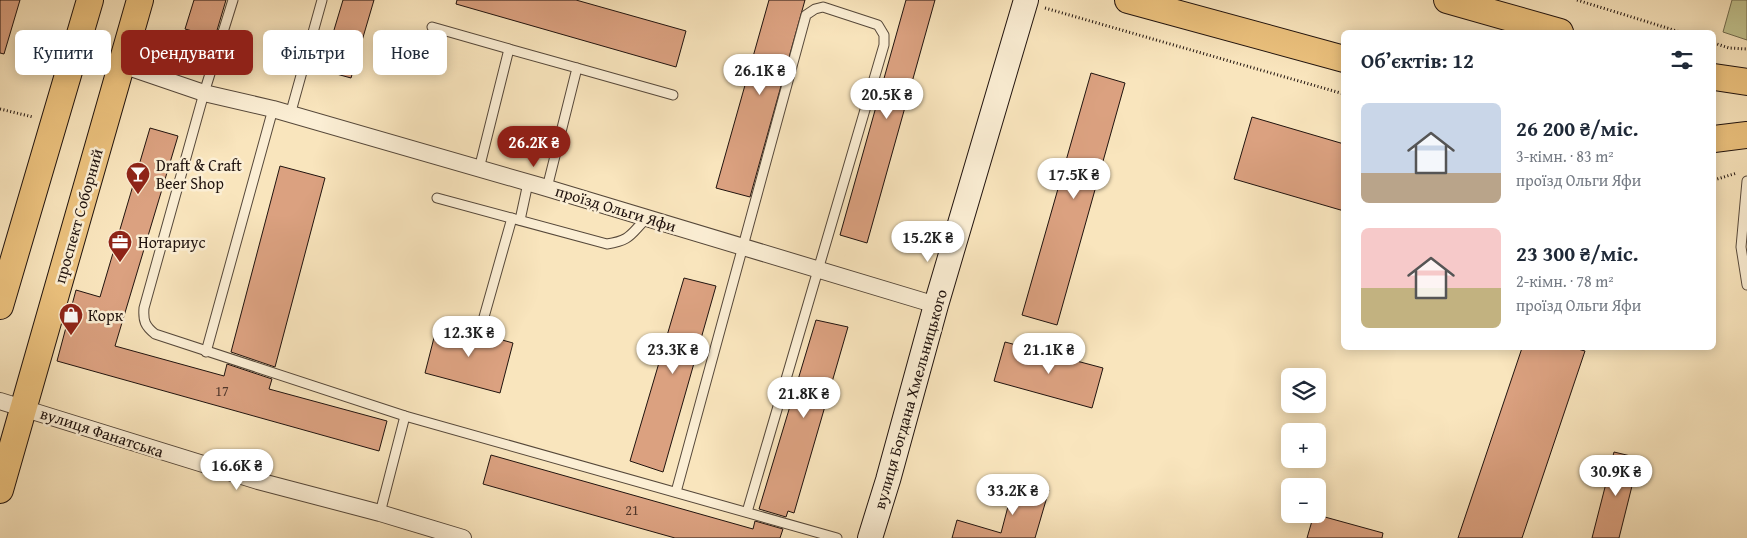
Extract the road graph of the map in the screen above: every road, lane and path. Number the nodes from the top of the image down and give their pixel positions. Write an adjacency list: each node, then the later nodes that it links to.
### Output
1 (90, 0): 28 (main road)
2 (140, 0): 10 (main road, проспект Соборний)
3 (233, 0): 22 (lane)
4 (322, 0): 27 (lane)
5 (1128, 0): 16 (main road)
6 (1447, 0): 11 (main road)
7 (1577, 0): 12 (path)
8 (1025, 1): 23 (path); 43 (main road, вулиця Богдана Хмельницького)
9 (432, 27): 14 (lane)
10 (132, 30)
11 (1553, 30)
12 (1674, 30)
13 (1716, 44): 15 (path)
14 (509, 49): 18 (lane); 31 (lane)
15 (1747, 50)
16 (1341, 58)
17 (121, 67): 47 (main road, проспект Соборний)
18 (577, 68): 24 (lane); 36 (lane)
19 (153, 75): 22 (street, проїзд Ольги Яфи)
20 (1716, 77): 21 (main road)
21 (1747, 82)
22 (204, 93): 26 (street, проїзд Ольги Яфи); 46 (lane)
23 (1341, 93)
24 (673, 95)
25 (0, 109): 28 (path)
26 (273, 109): 27 (street, проїзд Ольги Яфи); 46 (lane)
27 (290, 115): 31 (street, проїзд Ольги Яфи)
28 (54, 122): 44 (main road)
29 (1747, 135): 30 (main road)
30 (1716, 139)
31 (480, 169): 35 (street, проїзд Ольги Яфи)
32 (1739, 172): 33 (path)
33 (1716, 179)
34 (1747, 181): 42 (lane)
35 (528, 183): 36 (street, проїзд Ольги Яфи); 39 (lane)
36 (547, 188): 38 (street, проїзд Ольги Яфи)
37 (437, 198): 39 (lane)
38 (648, 218): 39 (lane); 40 (street, проїзд Ольги Яфи)
39 (516, 219): 45 (lane)
40 (743, 246): 41 (street, проїзд Ольги Яфи); 41 (lane); 50 (lane)
41 (818, 268): 43 (street, проїзд Ольги Яфи); 51 (lane)
42 (1747, 284)
43 (936, 305): 55 (main road, вулиця Богдана Хмельницького)
44 (0, 306)
45 (482, 324)
46 (206, 352): 48 (lane)
47 (11, 404): 49 (main road, проспект Соборний); 52 (street, вулиця Фанатська)
48 (405, 416): 50 (lane); 52 (lane)
49 (0, 490)
50 (676, 492): 51 (lane)
51 (747, 512): 54 (lane)
52 (380, 513): 53 (street, вулиця Фанатська)
53 (463, 538)
54 (837, 538)
55 (870, 538)

